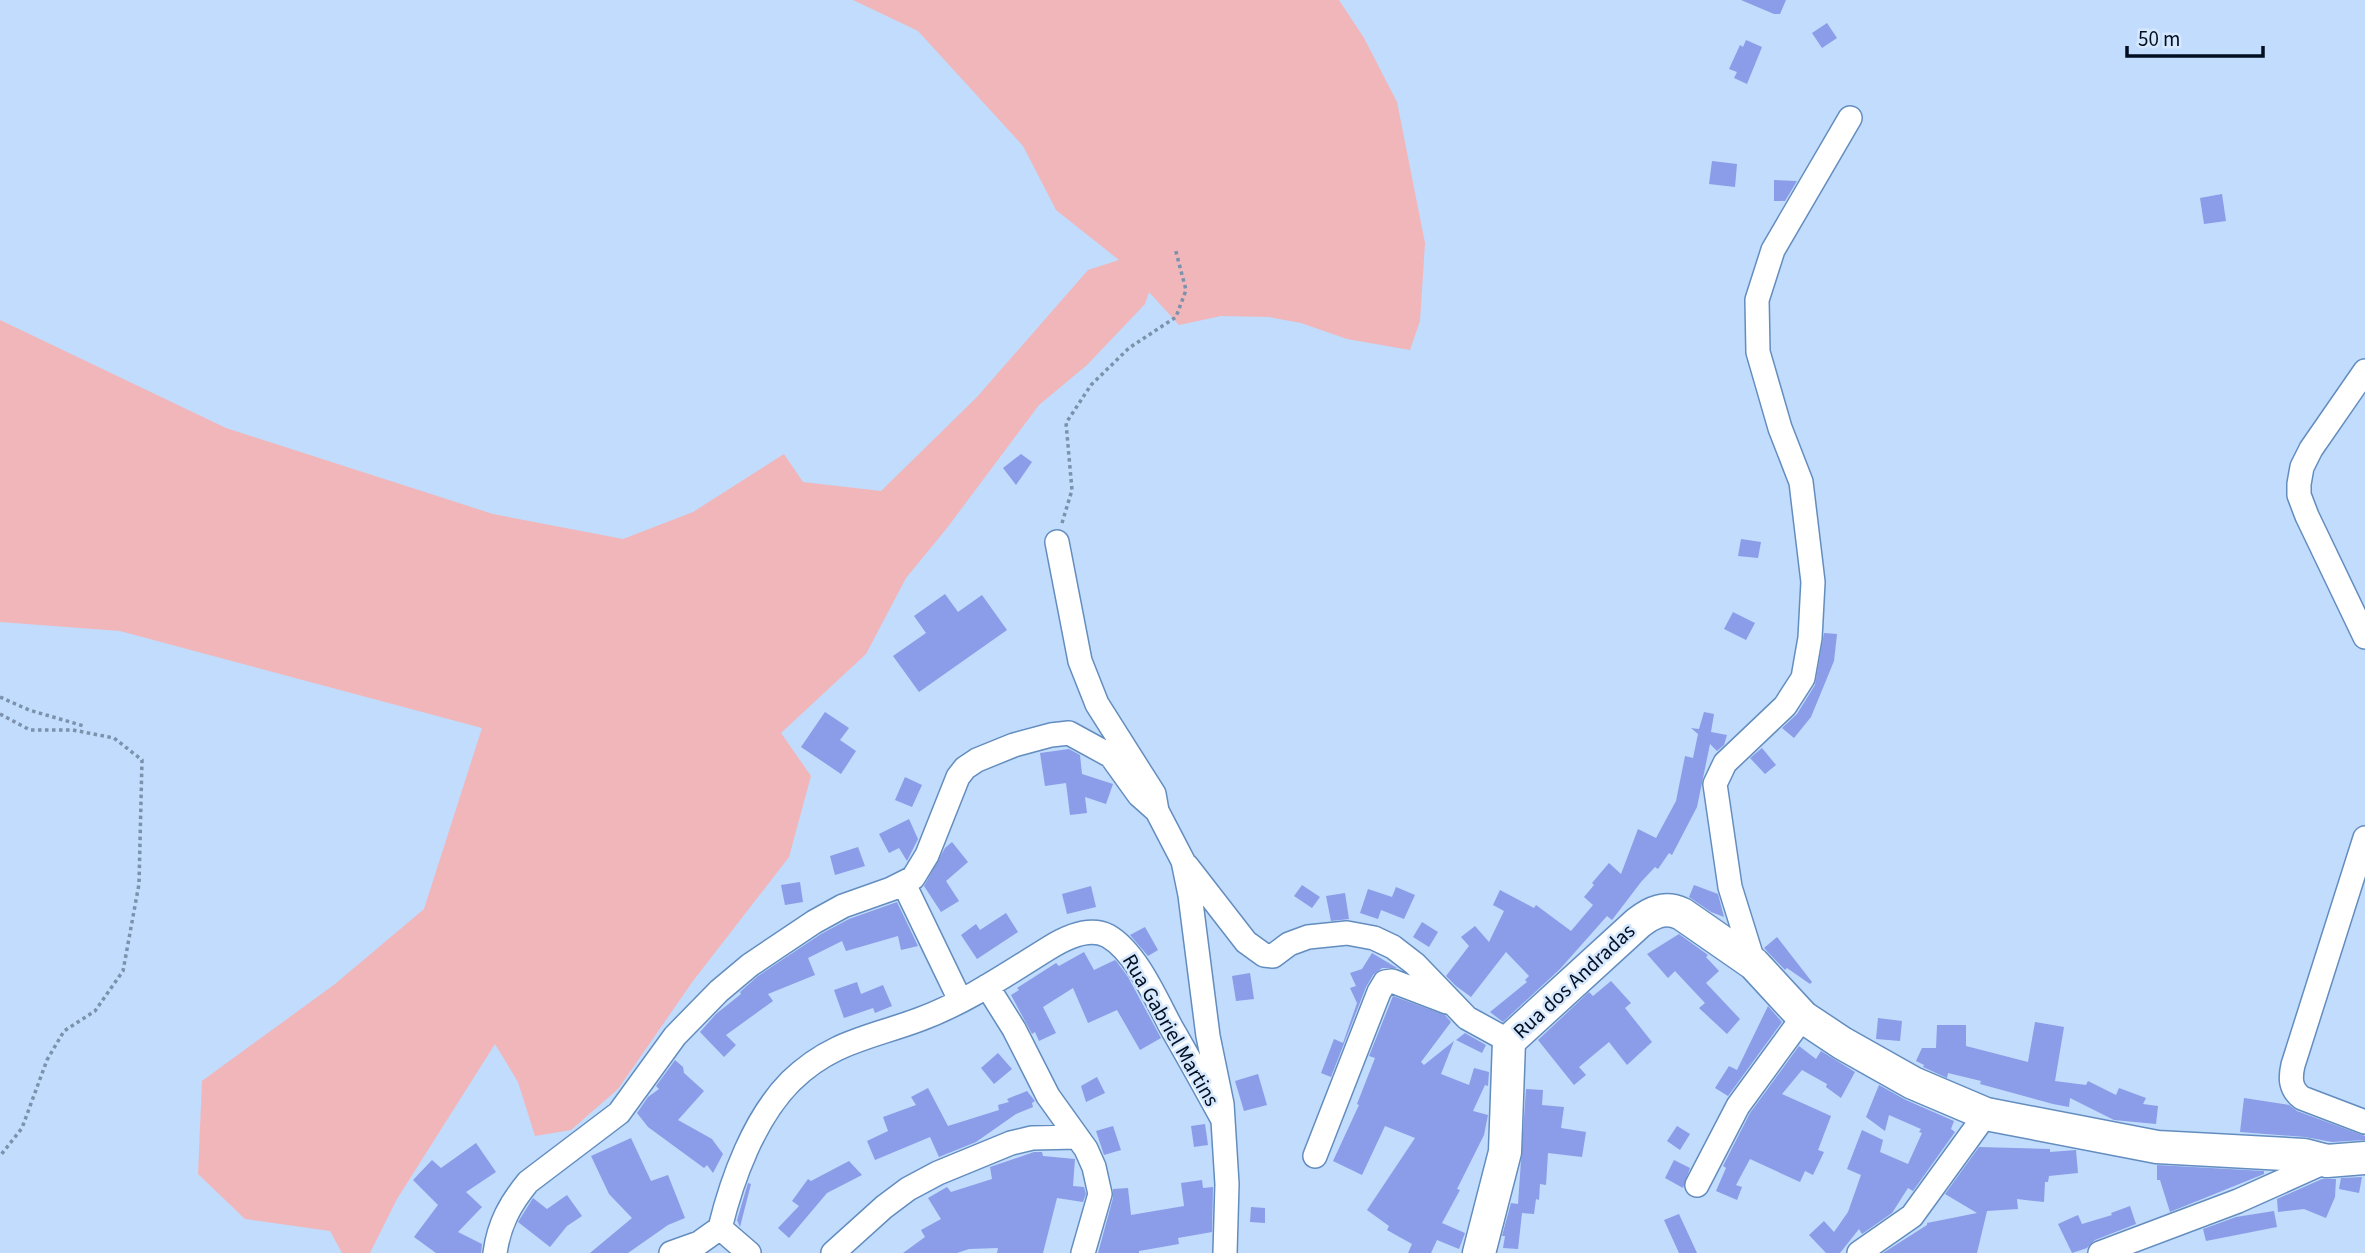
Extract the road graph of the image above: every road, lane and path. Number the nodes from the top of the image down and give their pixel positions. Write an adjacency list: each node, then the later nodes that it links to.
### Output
1 (1850, 118): 13 (street)
2 (1175, 248): 4 (path)
3 (2365, 371): 5 (street)
4 (1057, 542): 9 (street)
5 (2365, 637)
6 (0, 697): 8 (path)
7 (0, 714): 23 (path)
8 (84, 726)
9 (1157, 811): 11 (street); 12 (street)
10 (2365, 838): 21 (street)
11 (1183, 861): 16 (street); 20 (street)
12 (904, 884): 15 (street); 29 (street)
13 (1754, 964): 17 (street); 18 (street, Rua dos Andradas)
14 (987, 986): 15 (street, Rua Gabriel Martins); 20 (street, Rua Gabriel Martins); 22 (street)
15 (960, 1000): 28 (street, Rua Gabriel Martins)
16 (1450, 1003): 18 (street); 24 (street)
17 (1803, 1017): 19 (street); 27 (street)
18 (1509, 1041): 35 (street, Rua dos Andradas)
19 (1986, 1114): 26 (street); 36 (street)
20 (1223, 1120): 34 (street)
21 (2365, 1122)
22 (1077, 1137): 32 (street); 33 (street)
23 (0, 1156)
24 (1315, 1156)
25 (2365, 1158): 26 (street)
26 (2328, 1161): 37 (street)
27 (1697, 1185)
28 (720, 1228): 30 (street); 31 (street)
29 (495, 1253)
30 (671, 1253)
31 (749, 1253)
32 (833, 1253)
33 (1083, 1253)
34 (1225, 1253)
35 (1479, 1253)
36 (1859, 1253)
37 (2100, 1253)

